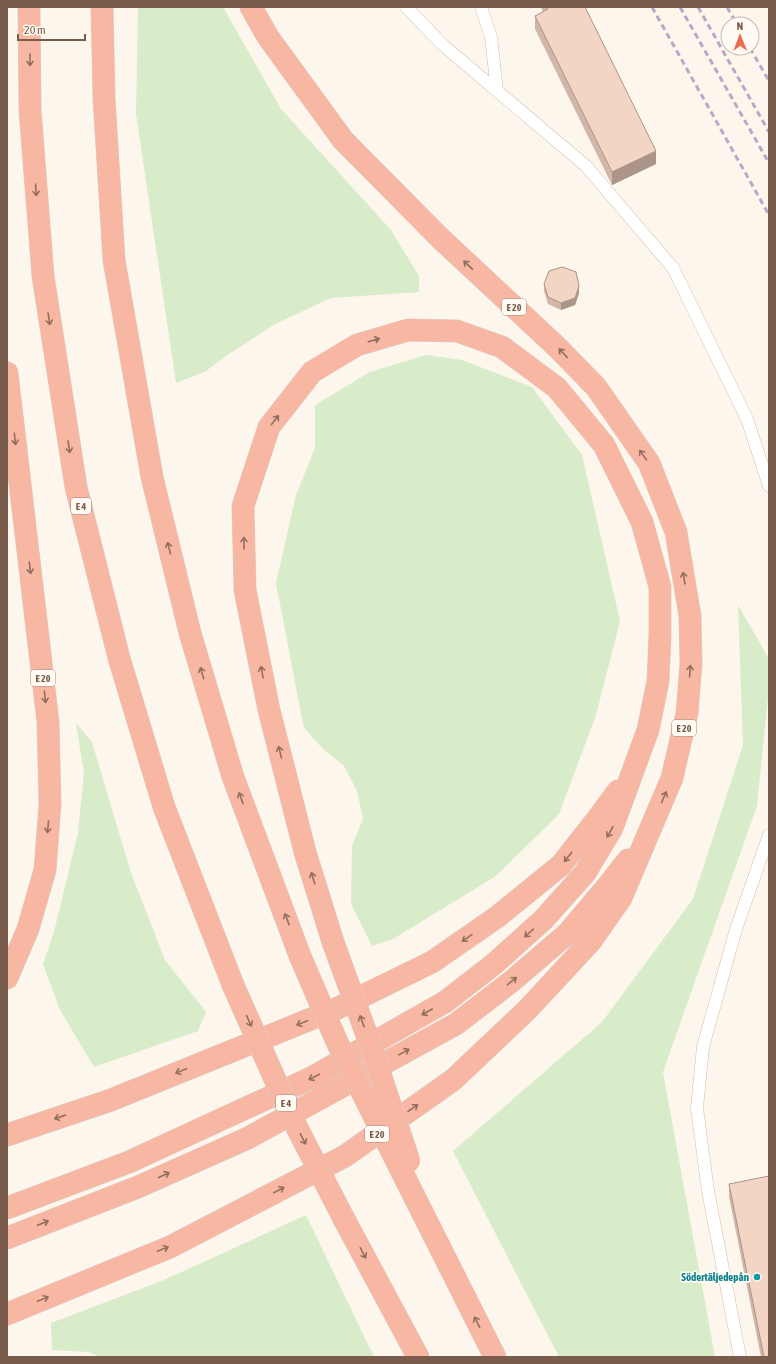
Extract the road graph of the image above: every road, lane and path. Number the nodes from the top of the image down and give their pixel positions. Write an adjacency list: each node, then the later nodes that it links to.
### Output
1 (29, 7): 18 (highway, E 4, one-way to 18, bridge)
2 (102, 7): 14 (highway, one-way to 2, bridge)
3 (251, 7): 10 (highway, E 20, one-way to 3)
4 (406, 7): 6 (lane)
5 (481, 7): 6 (lane)
6 (497, 91): 8 (lane)
7 (7, 373): 12 (highway, E 20, one-way to 12)
8 (769, 486)
9 (633, 769): 13 (highway, one-way to 13); 14 (highway, one-way to 9, bridge); 15 (highway, one-way to 15)
10 (648, 833): 16 (highway, one-way to 10); 17 (highway, E 20, one-way to 10)
11 (769, 835): 20 (lane)
12 (7, 978)
13 (7, 1135)
14 (410, 1180): 19 (highway, one-way to 14)
15 (7, 1208)
16 (7, 1238)
17 (7, 1314)
18 (418, 1357)
19 (495, 1357)
20 (740, 1357)

